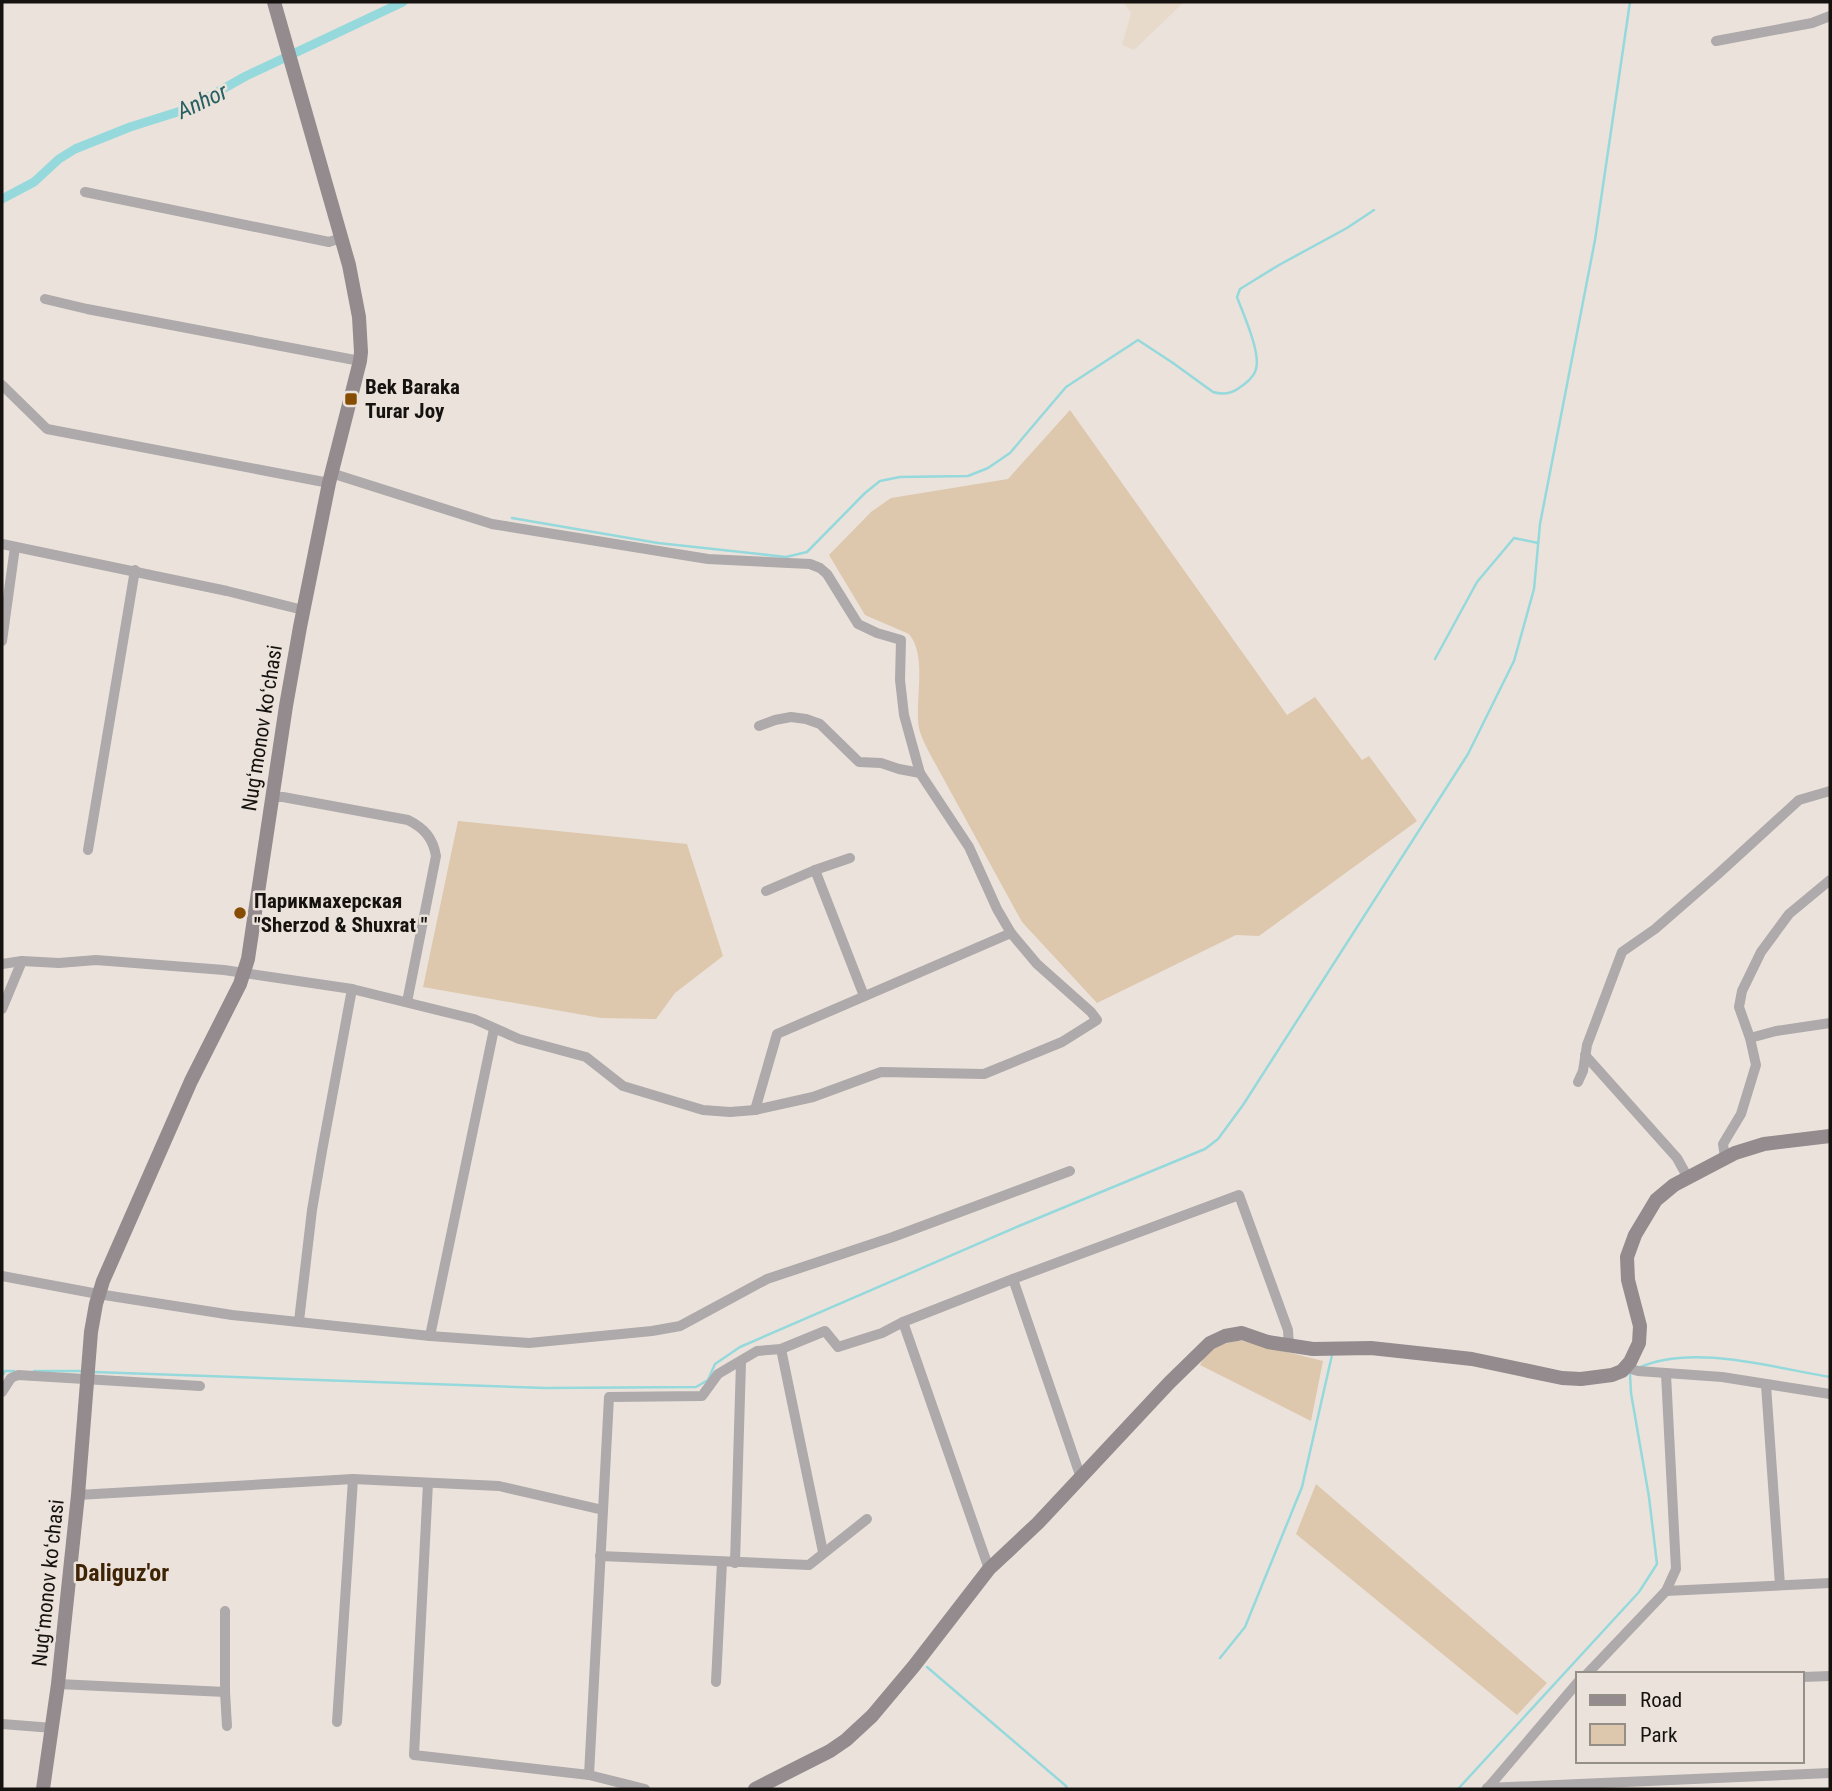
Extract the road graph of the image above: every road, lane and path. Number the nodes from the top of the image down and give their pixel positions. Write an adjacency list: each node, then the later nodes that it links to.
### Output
1 (274, 2): 5 (main road, Nugʻmonov koʻchasi)
2 (1830, 16): 3 (street)
3 (1716, 40)
4 (85, 192): 5 (street)
5 (341, 238): 7 (main road, Nugʻmonov koʻchasi)
6 (46, 299): 7 (street)
7 (360, 361): 9 (main road, Nugʻmonov koʻchasi)
8 (2, 384): 9 (street)
9 (330, 478): 13 (main road, Nugʻmonov koʻchasi); 16 (street)
10 (2, 544): 11 (street)
11 (15, 547): 12 (street); 14 (street)
12 (135, 570): 13 (street); 19 (street)
13 (303, 610): 18 (main road, Nugʻmonov koʻchasi)
14 (2, 641)
15 (759, 726): 16 (street)
16 (920, 773): 24 (street)
17 (1830, 791): 35 (street)
18 (272, 797): 27 (main road, Nugʻmonov koʻchasi); 30 (street)
19 (88, 850)
20 (850, 858): 21 (street)
21 (815, 870): 23 (street); 29 (street)
22 (1830, 880): 34 (street)
23 (766, 891)
24 (1011, 933): 29 (street); 37 (street)
25 (22, 961): 26 (street); 27 (street); 31 (street)
26 (2, 964)
27 (244, 972): 28 (street); 44 (main road, Nugʻmonov koʻchasi)
28 (352, 989): 30 (street); 45 (street)
29 (864, 996): 37 (street)
30 (407, 1002): 33 (street)
31 (2, 1009)
32 (1830, 1023): 34 (street)
33 (494, 1029): 37 (street); 47 (street)
34 (1750, 1038): 39 (street)
35 (1585, 1055): 36 (street); 41 (street)
36 (1578, 1082)
37 (755, 1110)
38 (1830, 1136): 39 (main road)
39 (1725, 1157): 41 (main road)
40 (1070, 1171): 47 (street)
41 (1688, 1178): 51 (main road)
42 (2, 1276): 44 (street)
43 (1013, 1279): 46 (street); 48 (street); 58 (street)
44 (98, 1294): 45 (street); 53 (main road, Nugʻmonov koʻchasi)
45 (299, 1321): 47 (street)
46 (903, 1322): 49 (street); 68 (street)
47 (430, 1335)
48 (1289, 1346): 51 (main road); 58 (main road)
49 (781, 1349): 50 (street); 64 (street)
50 (740, 1362): 62 (street); 67 (street)
51 (1632, 1369): 52 (street)
52 (1666, 1374): 54 (street); 71 (street)
53 (88, 1379): 55 (street); 56 (street); 61 (main road, Nugʻmonov koʻchasi)
54 (1766, 1385): 57 (street); 70 (street)
55 (200, 1386)
56 (2, 1392)
57 (1830, 1394)
58 (1081, 1478): 68 (main road)
59 (353, 1479): 60 (street); 61 (street); 80 (street)
60 (428, 1483): 62 (street); 85 (street)
61 (78, 1495): 77 (main road, Nugʻmonov koʻchasi)
62 (603, 1510): 65 (street)
63 (867, 1519): 64 (street)
64 (823, 1552): 67 (street)
65 (600, 1556): 66 (street); 85 (street)
66 (722, 1562): 67 (street); 76 (street)
67 (735, 1563)
68 (989, 1569): 89 (main road)
69 (1830, 1583): 70 (street)
70 (1780, 1585): 71 (street)
71 (1666, 1591): 73 (street)
72 (225, 1611): 79 (street)
73 (1589, 1672)
74 (1830, 1676): 75 (street)
75 (1804, 1677)
76 (716, 1682)
77 (58, 1684): 79 (street); 83 (main road, Nugʻmonov koʻchasi)
78 (1576, 1684): 90 (street)
79 (225, 1692): 82 (street)
80 (337, 1722)
81 (2, 1724): 83 (street)
82 (228, 1726)
83 (53, 1728): 86 (main road, Nugʻmonov koʻchasi)
84 (1830, 1773): 90 (street)
85 (589, 1775): 88 (street)
86 (43, 1789): 87 (street)
87 (50, 1789)
88 (645, 1789)
89 (755, 1789)
90 (1487, 1789)

